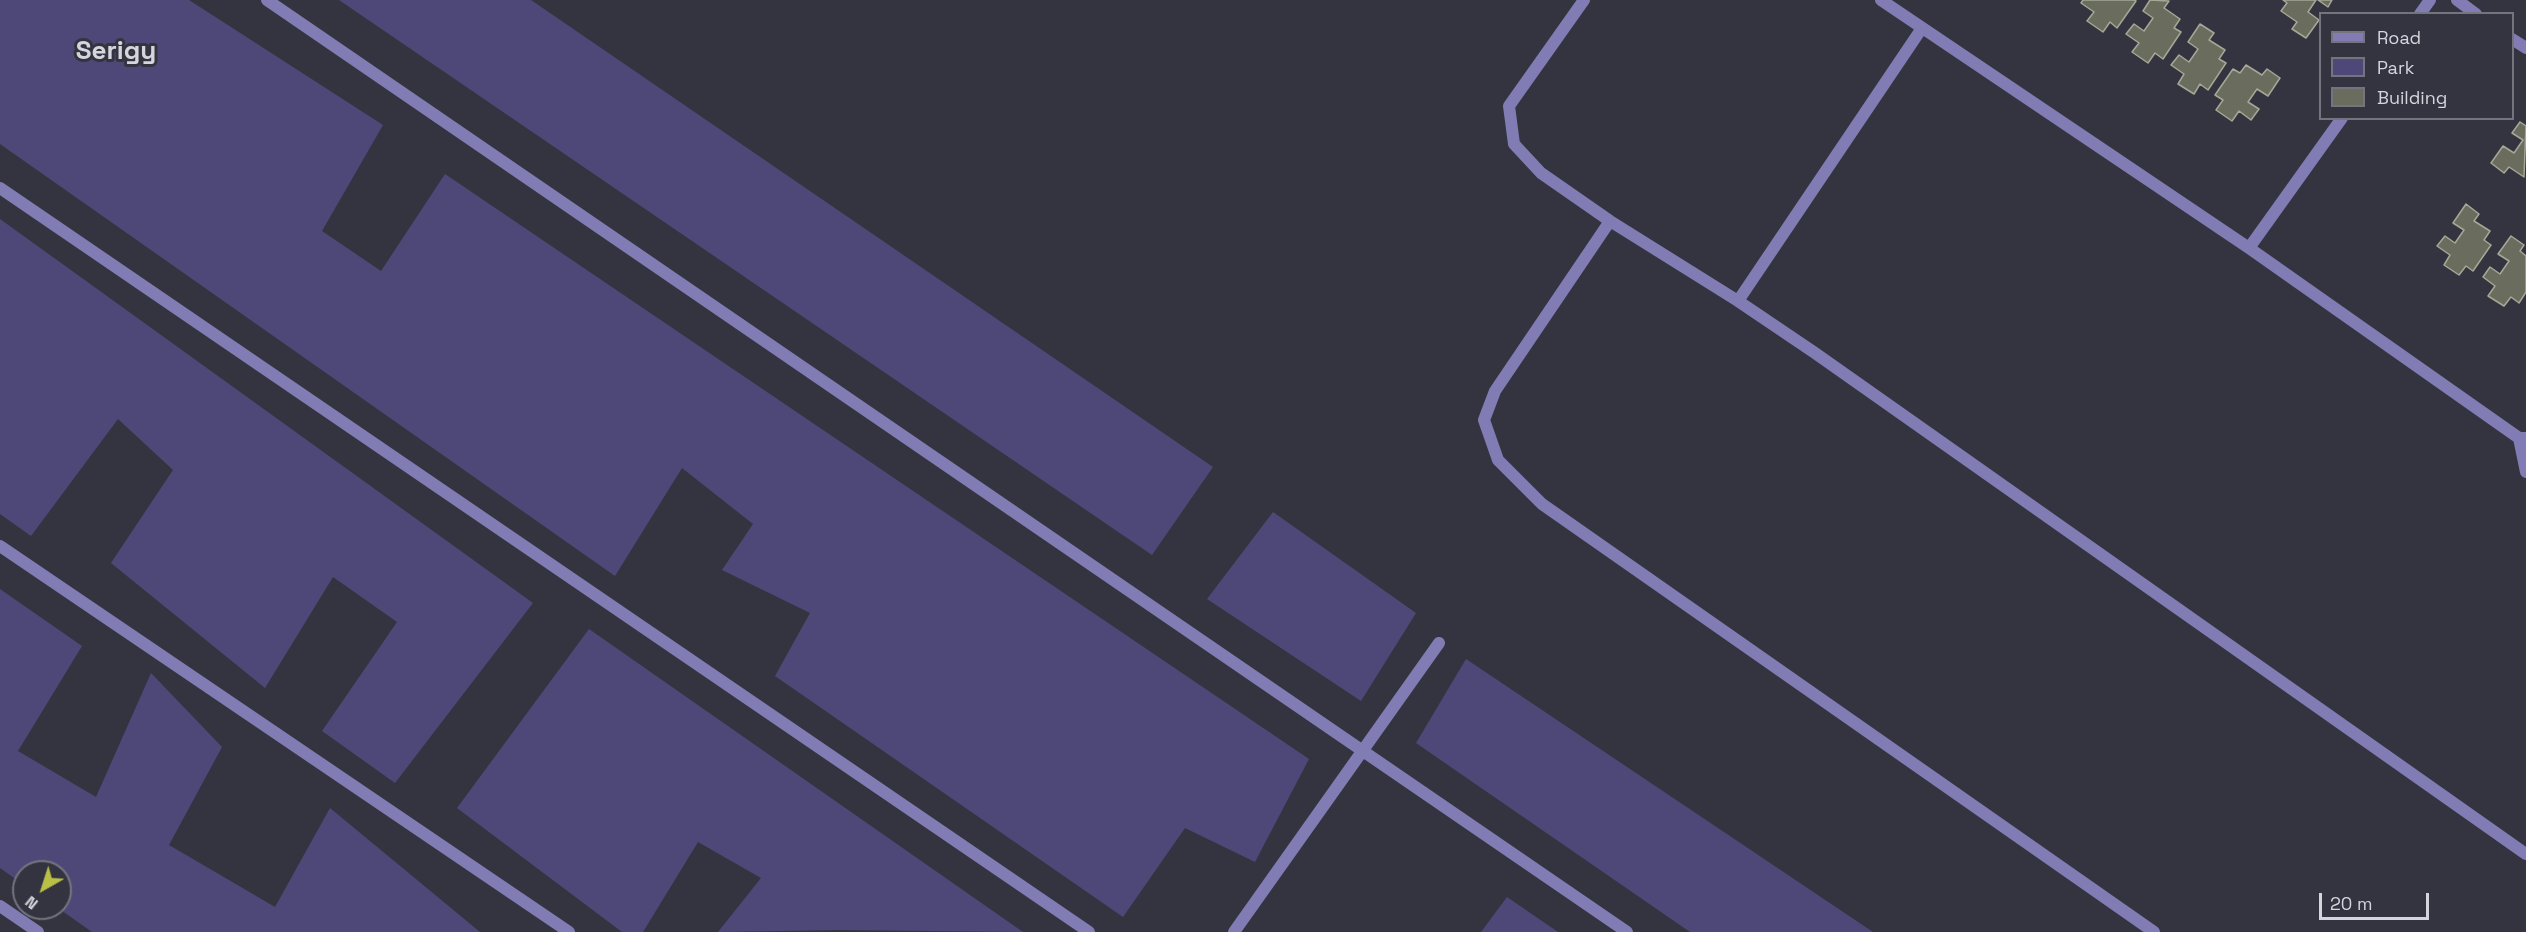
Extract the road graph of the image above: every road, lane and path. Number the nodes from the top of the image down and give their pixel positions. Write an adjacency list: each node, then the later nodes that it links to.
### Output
1 (267, 0): 16 (street)
2 (1584, 0): 9 (street)
3 (1881, 0): 6 (street)
4 (2457, 0): 5 (street)
5 (2473, 12)
6 (1922, 28): 10 (street); 11 (street)
7 (2341, 120): 10 (street)
8 (0, 188): 21 (street)
9 (1610, 221): 11 (street); 24 (street)
10 (2249, 248): 12 (street)
11 (1738, 301): 17 (street)
12 (2523, 438): 13 (street)
13 (2526, 472)
14 (0, 546): 20 (street)
15 (1439, 643): 16 (street)
16 (1362, 751): 22 (street); 23 (street)
17 (2526, 854)
18 (0, 906): 19 (street)
19 (38, 932)
20 (569, 932)
21 (1089, 932)
22 (1234, 932)
23 (1627, 932)
24 (2154, 932)

